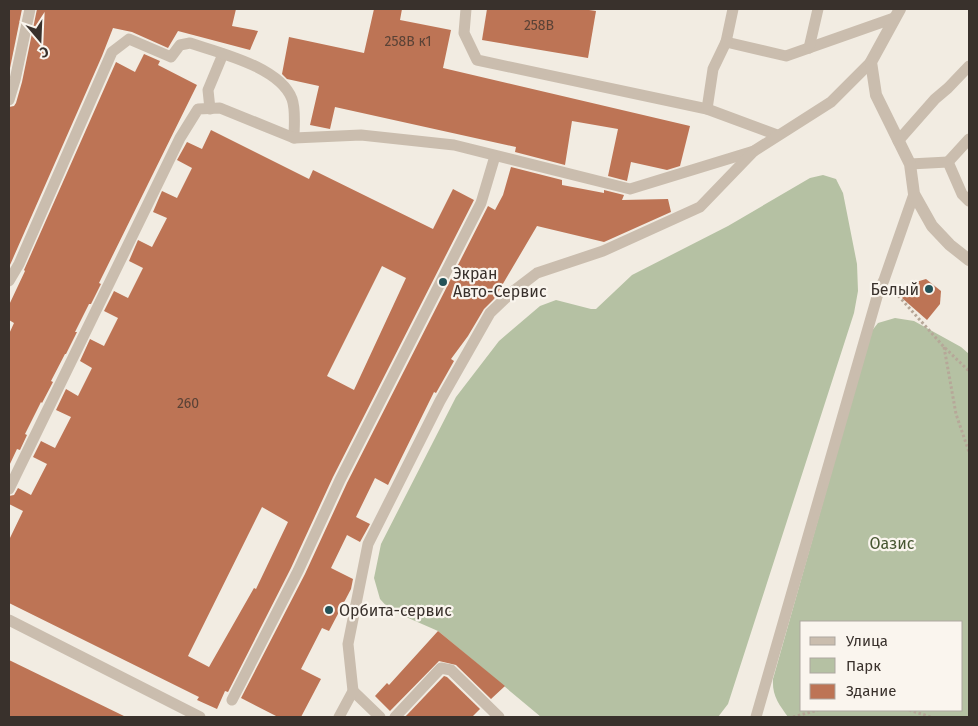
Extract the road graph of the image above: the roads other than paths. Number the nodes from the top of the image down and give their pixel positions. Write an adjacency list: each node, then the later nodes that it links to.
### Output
1 (30, 9): 11 (lane)
2 (466, 9): 13 (lane)
3 (733, 9): 6 (lane)
4 (818, 9): 7 (lane)
5 (897, 13): 7 (lane); 9 (street)
6 (726, 42): 7 (lane); 13 (lane)
7 (809, 48)
8 (223, 54): 12 (lane); 15 (lane); 25 (lane)
9 (871, 62): 14 (lane); 17 (street)
10 (969, 66): 17 (lane)
11 (9, 100)
12 (210, 109): 15 (lane); 26 (lane)
13 (707, 109): 14 (lane)
14 (777, 135): 18 (lane)
15 (294, 138): 19 (lane)
16 (969, 139): 20 (lane)
17 (898, 141): 21 (street)
18 (754, 151): 19 (lane); 28 (lane)
19 (495, 156): 29 (lane)
20 (948, 162): 21 (lane); 23 (lane)
21 (910, 164): 22 (street)
22 (914, 194): 24 (street); 35 (lane)
23 (969, 200)
24 (969, 260)
25 (9, 280)
26 (9, 489)
27 (9, 620): 30 (lane)
28 (353, 690): 31 (lane); 32 (lane)
29 (232, 700)
30 (200, 717)
31 (339, 717)
32 (380, 717)
33 (395, 717): 34 (lane)
34 (499, 717)
35 (756, 717)

